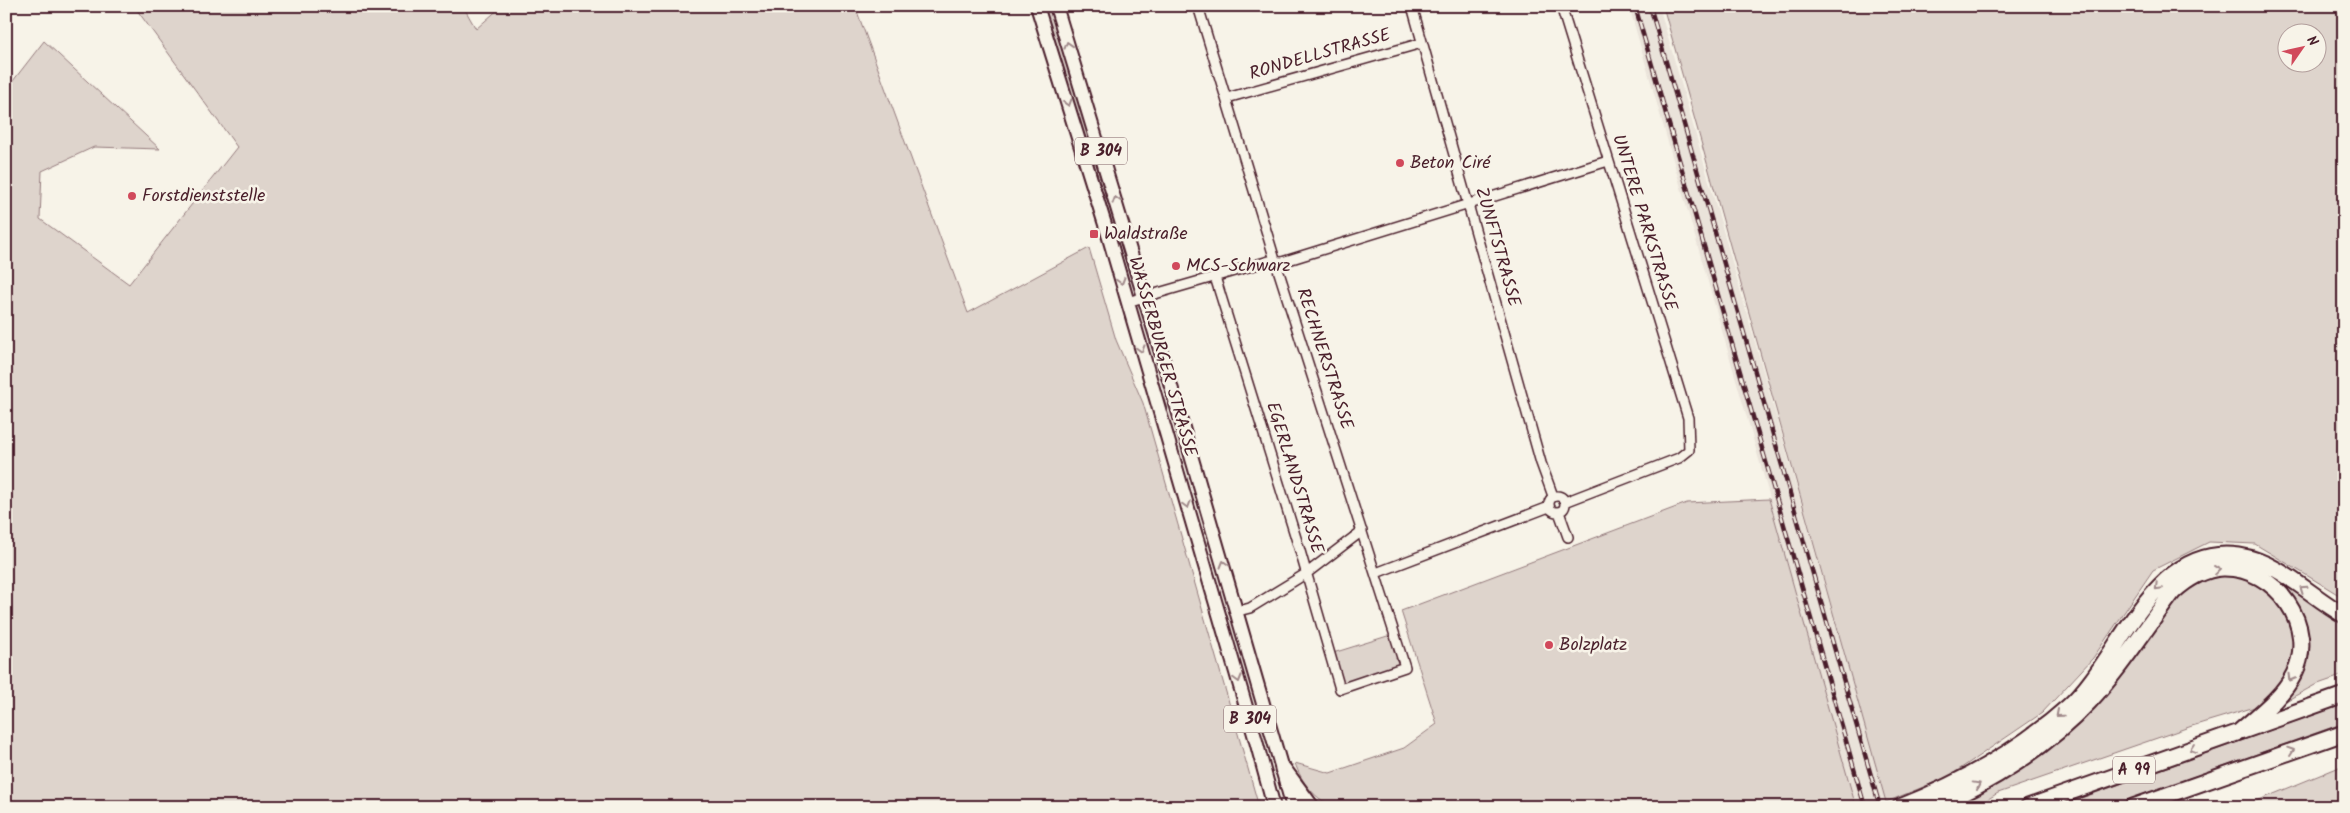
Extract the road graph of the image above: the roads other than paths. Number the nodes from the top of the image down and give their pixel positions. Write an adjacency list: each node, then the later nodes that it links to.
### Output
1 (1037, 6): 13 (main road, WASSERBURGER STRASSE / B 304, one-way to 13)
2 (1056, 6): 12 (main road, WASSERBURGER STRASSE / B 304, one-way to 2)
3 (1198, 6): 7 (street, RECHNERSTRASSE)
4 (1412, 6): 6 (street, ZUNFTSTRASSE)
5 (1561, 6): 8 (street, UNTERE PARKSTRASSE)
6 (1422, 43): 7 (street, RONDELLSTRASSE); 9 (street, ZUNFTSTRASSE)
7 (1227, 98): 10 (street, RECHNERSTRASSE)
8 (1608, 161): 9 (street); 15 (street, UNTERE PARKSTRASSE)
9 (1468, 205): 10 (street); 14 (street, ZUNFTSTRASSE)
10 (1275, 260): 11 (street); 18 (street, RECHNERSTRASSE)
11 (1214, 277): 12 (street); 20 (street, EGERLANDSTRASSE)
12 (1145, 297): 13 (street); 22 (main road, WASSERBURGER STRASSE / B 304, one-way to 12)
13 (1127, 302): 29 (main road, WASSERBURGER STRASSE / B 304, one-way to 29)
14 (1553, 496): 15 (street); 16 (street)
15 (1564, 502): 17 (street)
16 (1549, 508): 17 (street); 21 (street)
17 (1559, 512): 19 (street)
18 (1362, 531): 20 (street); 21 (street, RECHNERSTRASSE)
19 (1568, 537)
20 (1307, 573): 22 (street); 24 (street, EGERLANDSTRASSE)
21 (1376, 573): 24 (street, RECHNERSTRASSE)
22 (1238, 611): 28 (main road, WASSERBURGER STRASSE / B 304)
23 (2344, 616): 32 (highway, one-way to 32)
24 (1406, 664)
25 (2344, 695): 26 (highway, A 99)
26 (2239, 732): 33 (highway, one-way to 26); 34 (highway, A 99, one-way to 34)
27 (2344, 733): 35 (highway, A 99, one-way to 27)
28 (1283, 769): 30 (main road, B 304); 31 (highway)
29 (1274, 807)
30 (1293, 807)
31 (1311, 807)
32 (1900, 807)
33 (1934, 807)
34 (2028, 807)
35 (2133, 807)

